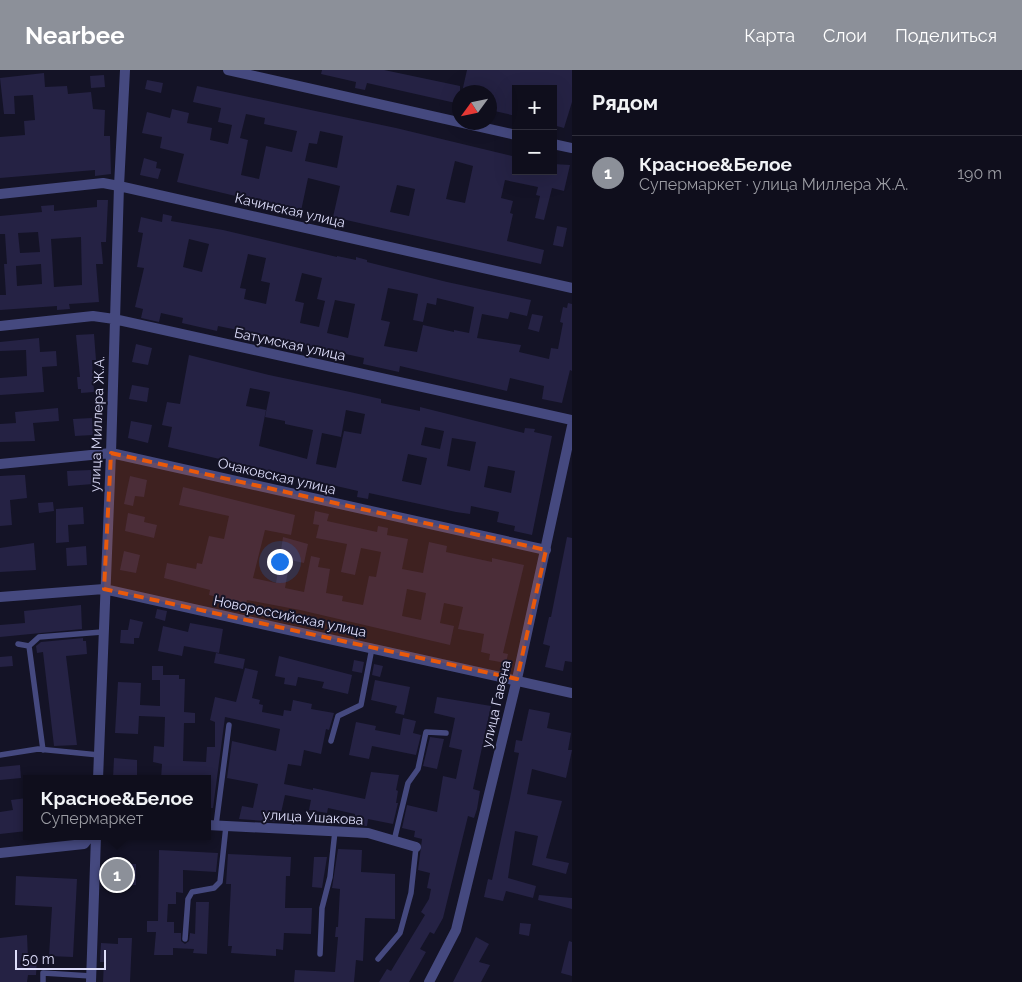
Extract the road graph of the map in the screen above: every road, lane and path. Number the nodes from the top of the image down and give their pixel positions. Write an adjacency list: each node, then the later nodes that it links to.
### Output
1 (125, 70): 6 (street, улица Миллера Ж.А.)
2 (228, 70): 3 (street)
3 (512, 135)
4 (557, 145): 5 (street)
5 (572, 148)
6 (119, 186): 7 (street, Качинская улица); 8 (street, Качинская улица); 9 (street, улица Миллера Ж.А.)
7 (0, 194)
8 (572, 288)
9 (114, 319): 10 (street, Батумская улица); 11 (street, Батумская улица); 13 (street, улица Миллера Ж.А.)
10 (0, 326)
11 (572, 420)
12 (572, 426): 15 (street, улица Гавена)
13 (111, 453): 14 (street, Очаковская улица); 15 (street, Очаковская улица); 16 (street, улица Миллера Ж.А.)
14 (0, 464)
15 (546, 550): 22 (street, улица Гавена)
16 (104, 589): 17 (street, Новороссийская улица); 18 (street, улица Миллера Ж.А.); 21 (street, Новороссийская улица)
17 (0, 597)
18 (102, 632): 20 (lane); 29 (street, улица Миллера Ж.А.)
19 (18, 644): 20 (lane)
20 (30, 646): 27 (lane)
21 (372, 648): 22 (street, Новороссийская улица); 26 (lane)
22 (517, 679): 23 (street, Новороссийская улица); 43 (street, улица Гавена)
23 (572, 693)
24 (230, 725): 31 (lane)
25 (446, 734): 35 (lane)
26 (331, 740)
27 (43, 750): 28 (lane); 29 (lane)
28 (0, 754)
29 (99, 756): 30 (street, улица Миллера Ж.А.)
30 (98, 775)
31 (216, 826): 32 (street, улица Ушакова); 38 (lane)
32 (335, 831): 35 (street, улица Ушакова); 39 (lane)
33 (87, 840): 37 (street)
34 (96, 840): 41 (street)
35 (394, 841): 36 (street, улица Ушакова)
36 (416, 847): 40 (lane)
37 (0, 853)
38 (185, 939)
39 (320, 954)
40 (378, 958)
41 (91, 979): 42 (lane)
42 (43, 982)
43 (429, 982)

